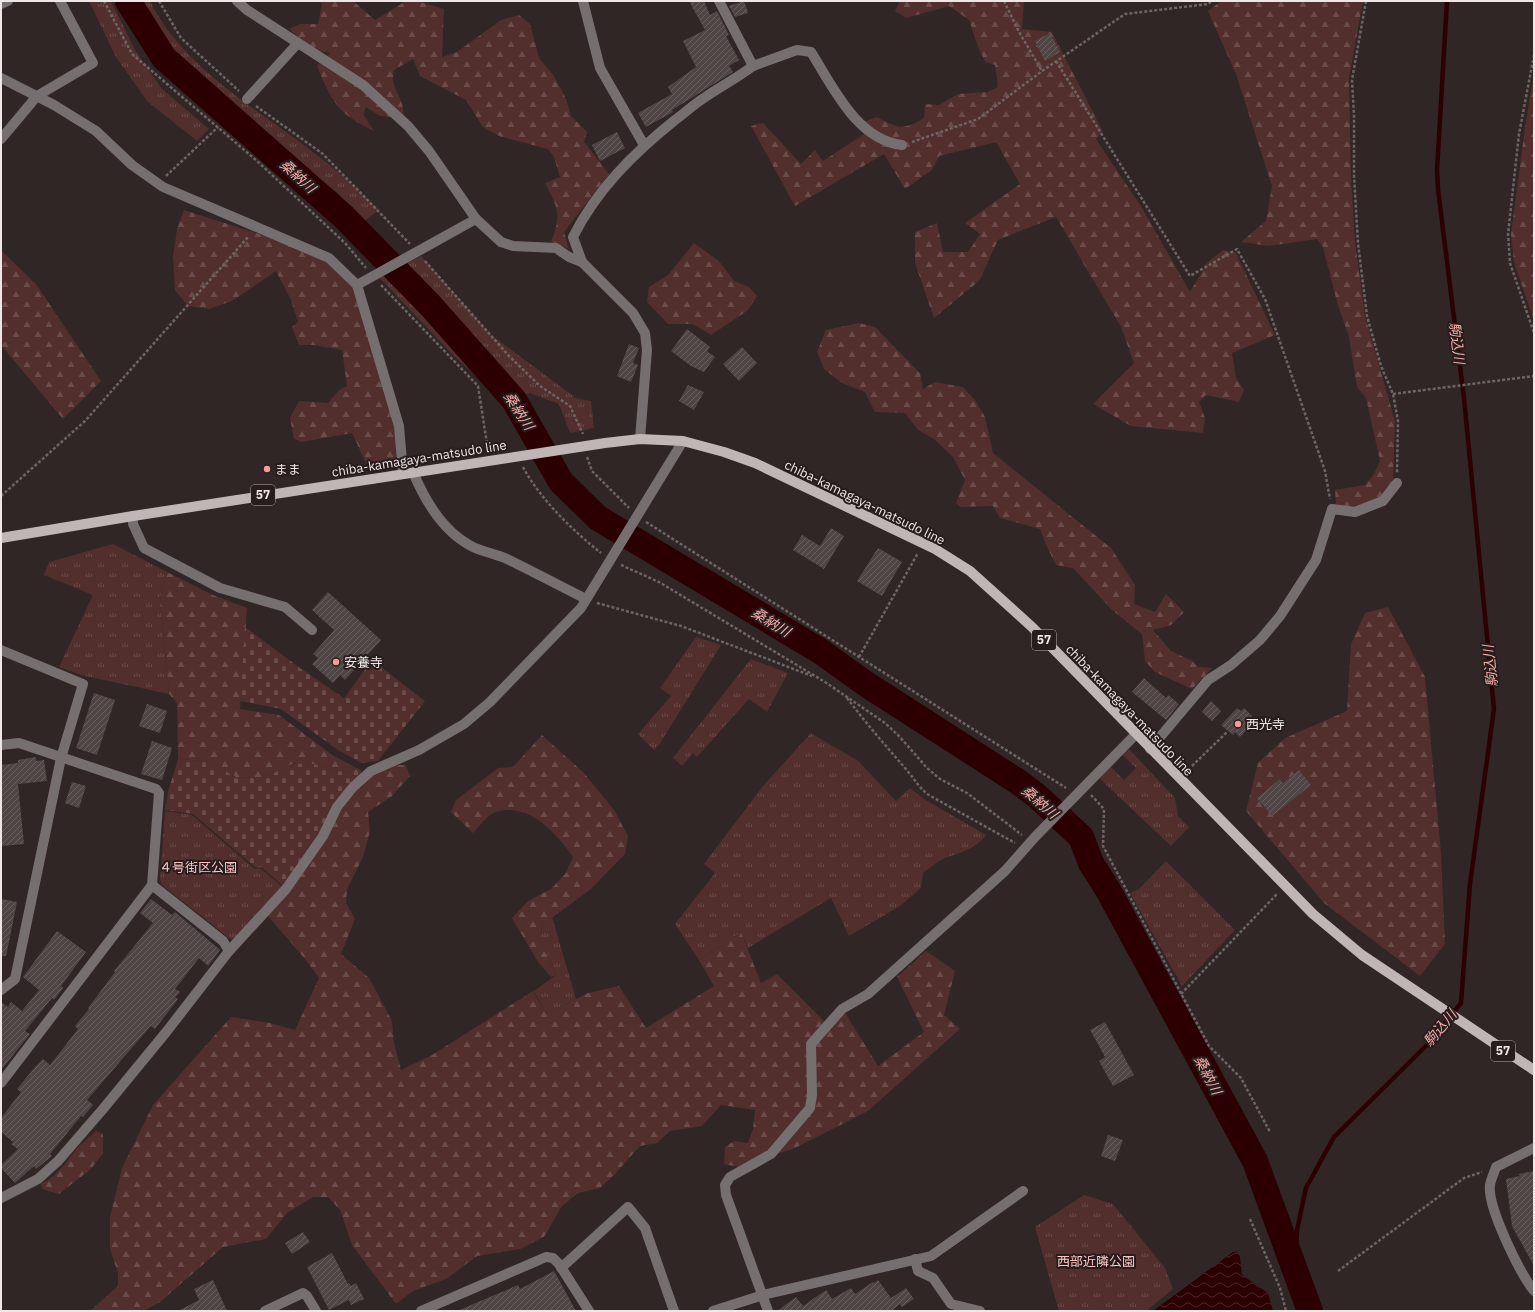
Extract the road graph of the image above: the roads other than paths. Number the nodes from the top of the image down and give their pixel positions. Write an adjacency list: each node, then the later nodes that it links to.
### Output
1 (8, 1): 6 (street)
2 (60, 1): 10 (street)
3 (237, 1): 7 (street)
4 (583, 1): 13 (street)
5 (719, 1): 8 (street)
6 (1, 4)
7 (298, 43): 11 (street); 15 (street)
8 (753, 66): 13 (street); 14 (street)
9 (1, 78): 10 (street)
10 (37, 96): 12 (street); 17 (street)
11 (247, 99)
12 (1, 139)
13 (644, 145): 16 (street)
14 (902, 145)
15 (476, 219): 16 (street); 17 (street)
16 (582, 262): 18 (street)
17 (357, 285): 20 (street)
18 (640, 439): 19 (main road, chiba-kamagaya-matsudo line / 57); 20 (main road, chiba-kamagaya-matsudo line / 57)
19 (683, 441): 24 (street); 27 (main road, chiba-kamagaya-matsudo line / 57)
20 (408, 473): 22 (main road, chiba-kamagaya-matsudo line / 57); 24 (street)
21 (1397, 483): 29 (street)
22 (132, 516): 23 (main road, chiba-kamagaya-matsudo line / 57); 25 (street)
23 (1, 538)
24 (586, 599): 32 (street)
25 (312, 630)
26 (1, 650): 30 (street)
27 (1136, 734): 29 (main road, chiba-kamagaya-matsudo line / 57); 42 (street)
28 (1, 745): 30 (street)
29 (1150, 749): 34 (main road, chiba-kamagaya-matsudo line / 57)
30 (61, 758): 31 (street); 33 (street)
31 (152, 885): 32 (street); 35 (street)
32 (229, 951): 38 (street)
33 (1, 990)
34 (1534, 1070)
35 (1, 1083)
36 (1534, 1148): 41 (street)
37 (1023, 1191): 39 (street)
38 (1, 1198)
39 (915, 1259): 42 (street); 50 (street)
40 (561, 1268): 45 (street); 46 (street); 47 (street)
41 (1534, 1291)
42 (763, 1295): 48 (street); 49 (street)
43 (265, 1311): 44 (street)
44 (316, 1311)
45 (421, 1311)
46 (589, 1311)
47 (674, 1311)
48 (713, 1311)
49 (768, 1311)
50 (980, 1311)

